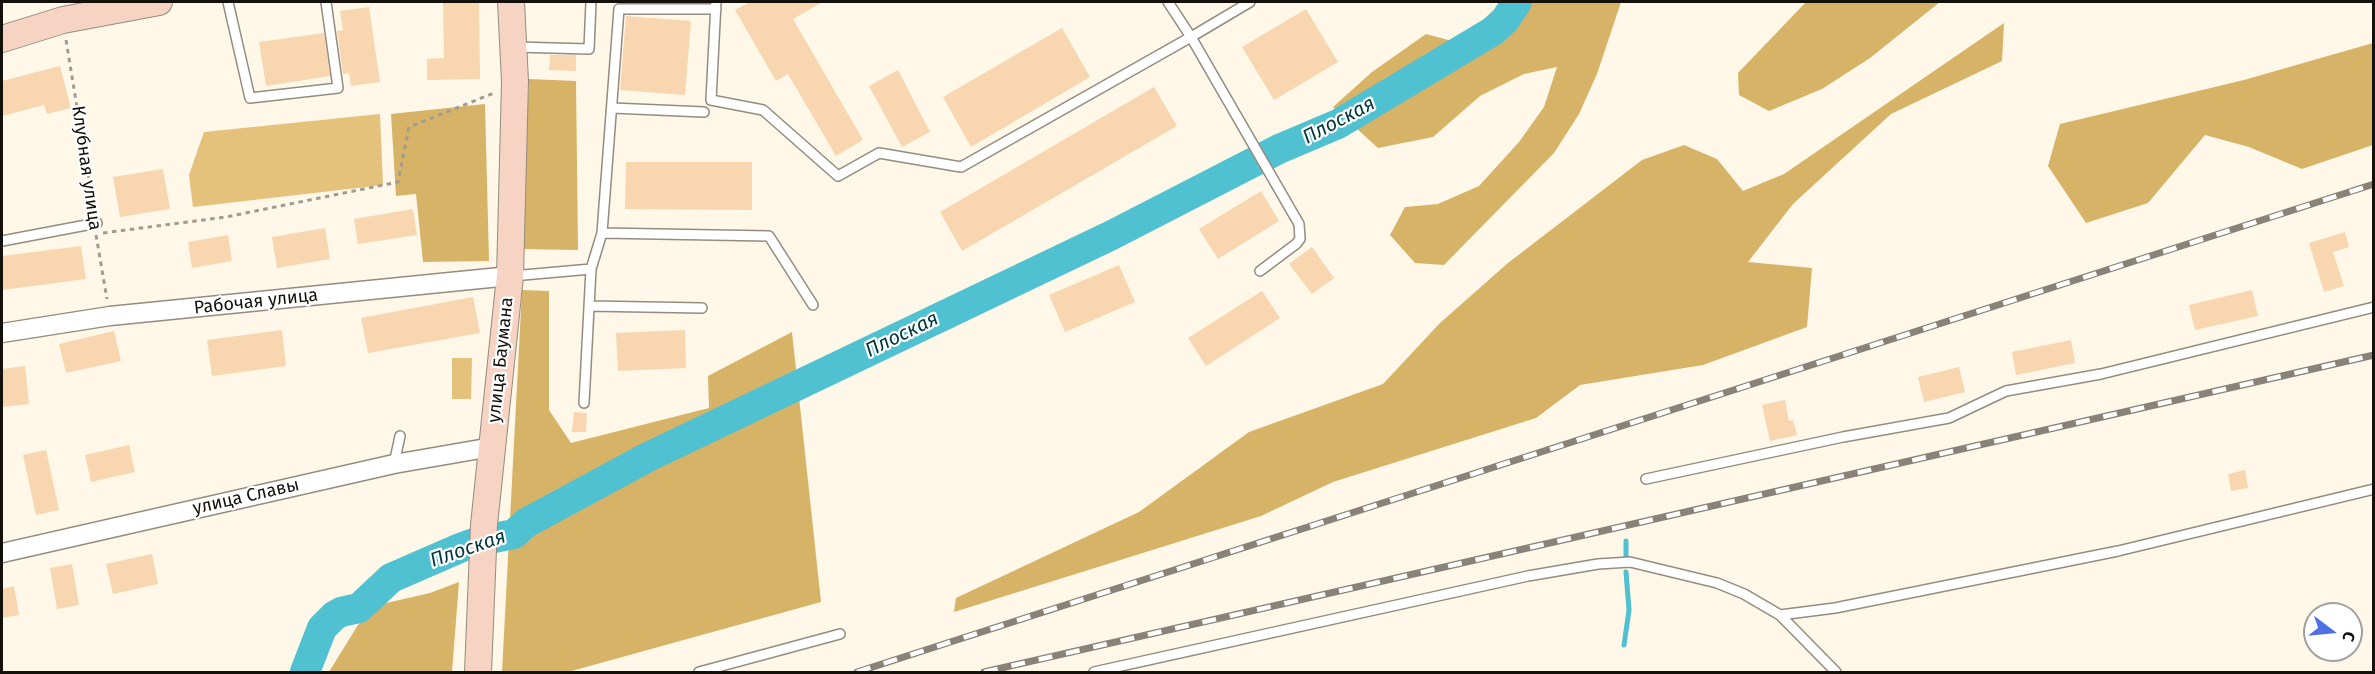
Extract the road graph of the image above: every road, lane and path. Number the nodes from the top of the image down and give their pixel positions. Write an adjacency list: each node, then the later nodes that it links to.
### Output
1 (159, 2): 9 (main road)
2 (228, 2): 3 (lane)
3 (326, 2)
4 (511, 2): 12 (main road)
5 (591, 2): 12 (lane)
6 (1168, 2): 10 (lane)
7 (1250, 2): 10 (lane)
8 (716, 5): 10 (lane); 14 (lane)
9 (74, 13): 11 (main road); 16 (path, Клубная улица)
10 (1191, 37): 20 (lane)
11 (2, 39)
12 (514, 47): 13 (main road, улица Баумана)
13 (514, 85): 21 (main road, улица Баумана); 26 (path, Клубная улица)
14 (612, 108): 15 (lane); 17 (lane)
15 (704, 112)
16 (96, 223): 18 (lane)
17 (602, 233): 19 (lane); 22 (lane)
18 (2, 241)
19 (591, 269): 21 (lane); 23 (lane)
20 (1260, 271)
21 (510, 276): 26 (street, Рабочая улица); 30 (main road, улица Баумана)
22 (813, 305)
23 (589, 306): 25 (lane); 28 (lane)
24 (2373, 307): 32 (lane)
25 (702, 308)
26 (110, 316): 27 (street, Рабочая улица)
27 (2, 333)
28 (584, 403)
29 (399, 436): 31 (lane)
30 (492, 447): 31 (street, улица Славы); 37 (main road, улица Баумана)
31 (394, 464): 34 (street, улица Славы)
32 (1646, 480)
33 (2373, 489): 35 (lane)
34 (2, 553)
35 (1780, 615): 39 (lane); 40 (lane)
36 (840, 634): 38 (lane)
37 (478, 672)
38 (699, 672)
39 (1094, 672)
40 (1836, 672)

